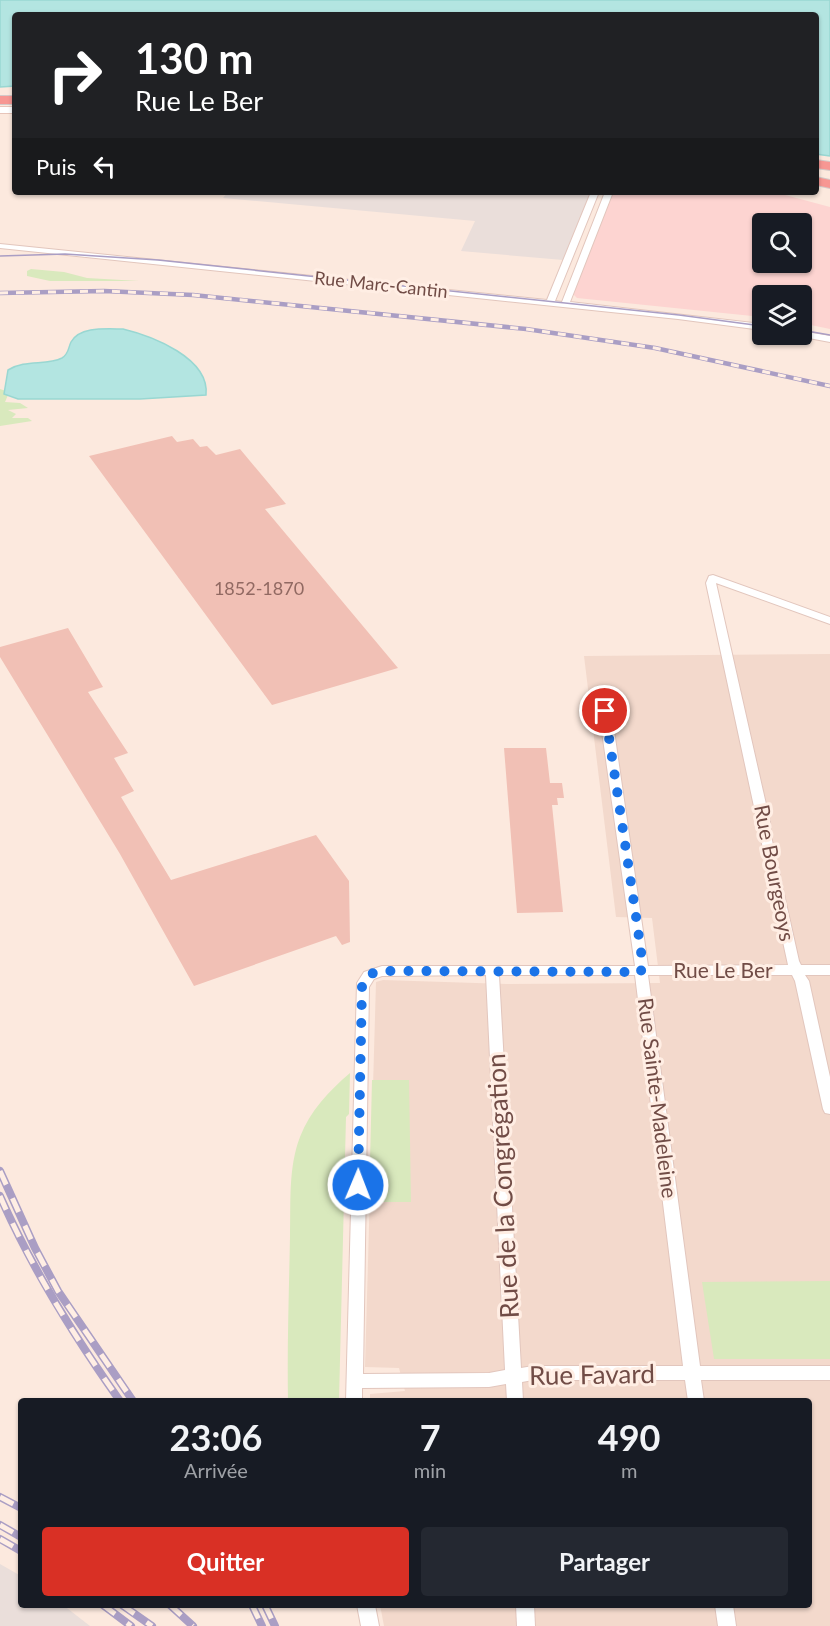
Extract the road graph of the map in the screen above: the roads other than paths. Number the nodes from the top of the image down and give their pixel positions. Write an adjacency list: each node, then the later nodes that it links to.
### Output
1 (594, 195): 4 (street)
2 (608, 195): 5 (street)
3 (0, 246): 4 (street, Rue Marc-Cantin)
4 (550, 303): 5 (street, Rue Marc-Cantin)
5 (565, 304): 6 (street, Rue Marc-Cantin)
6 (752, 326)
7 (812, 336): 8 (street)
8 (830, 339)
9 (830, 621): 11 (street, Rue Bourgeoys)
10 (602, 689): 14 (street, Rue Sainte-Madeleine)
11 (796, 970): 12 (street, Rue Le Ber); 14 (street, Rue Le Ber); 15 (street, Rue Bourgeoys)
12 (830, 970)
13 (492, 971): 14 (street, Rue Le Ber); 18 (street, Rue de la Congrégation); 19 (street, Rue Le Ber)
14 (641, 972): 16 (street, Rue Sainte-Madeleine)
15 (830, 1109)
16 (693, 1373): 17 (street, Rue Favard); 18 (street, Rue Favard); 22 (street, Rue Sainte-Madeleine)
17 (830, 1373)
18 (513, 1378): 19 (street, Rue Favard); 21 (street, Rue de la Congrégation)
19 (354, 1382): 20 (street)
20 (354, 1398)
21 (515, 1398)
22 (696, 1398)
23 (367, 1608): 26 (street)
24 (525, 1608): 27 (street)
25 (724, 1608): 28 (street)
26 (370, 1626)
27 (526, 1626)
28 (727, 1626)

